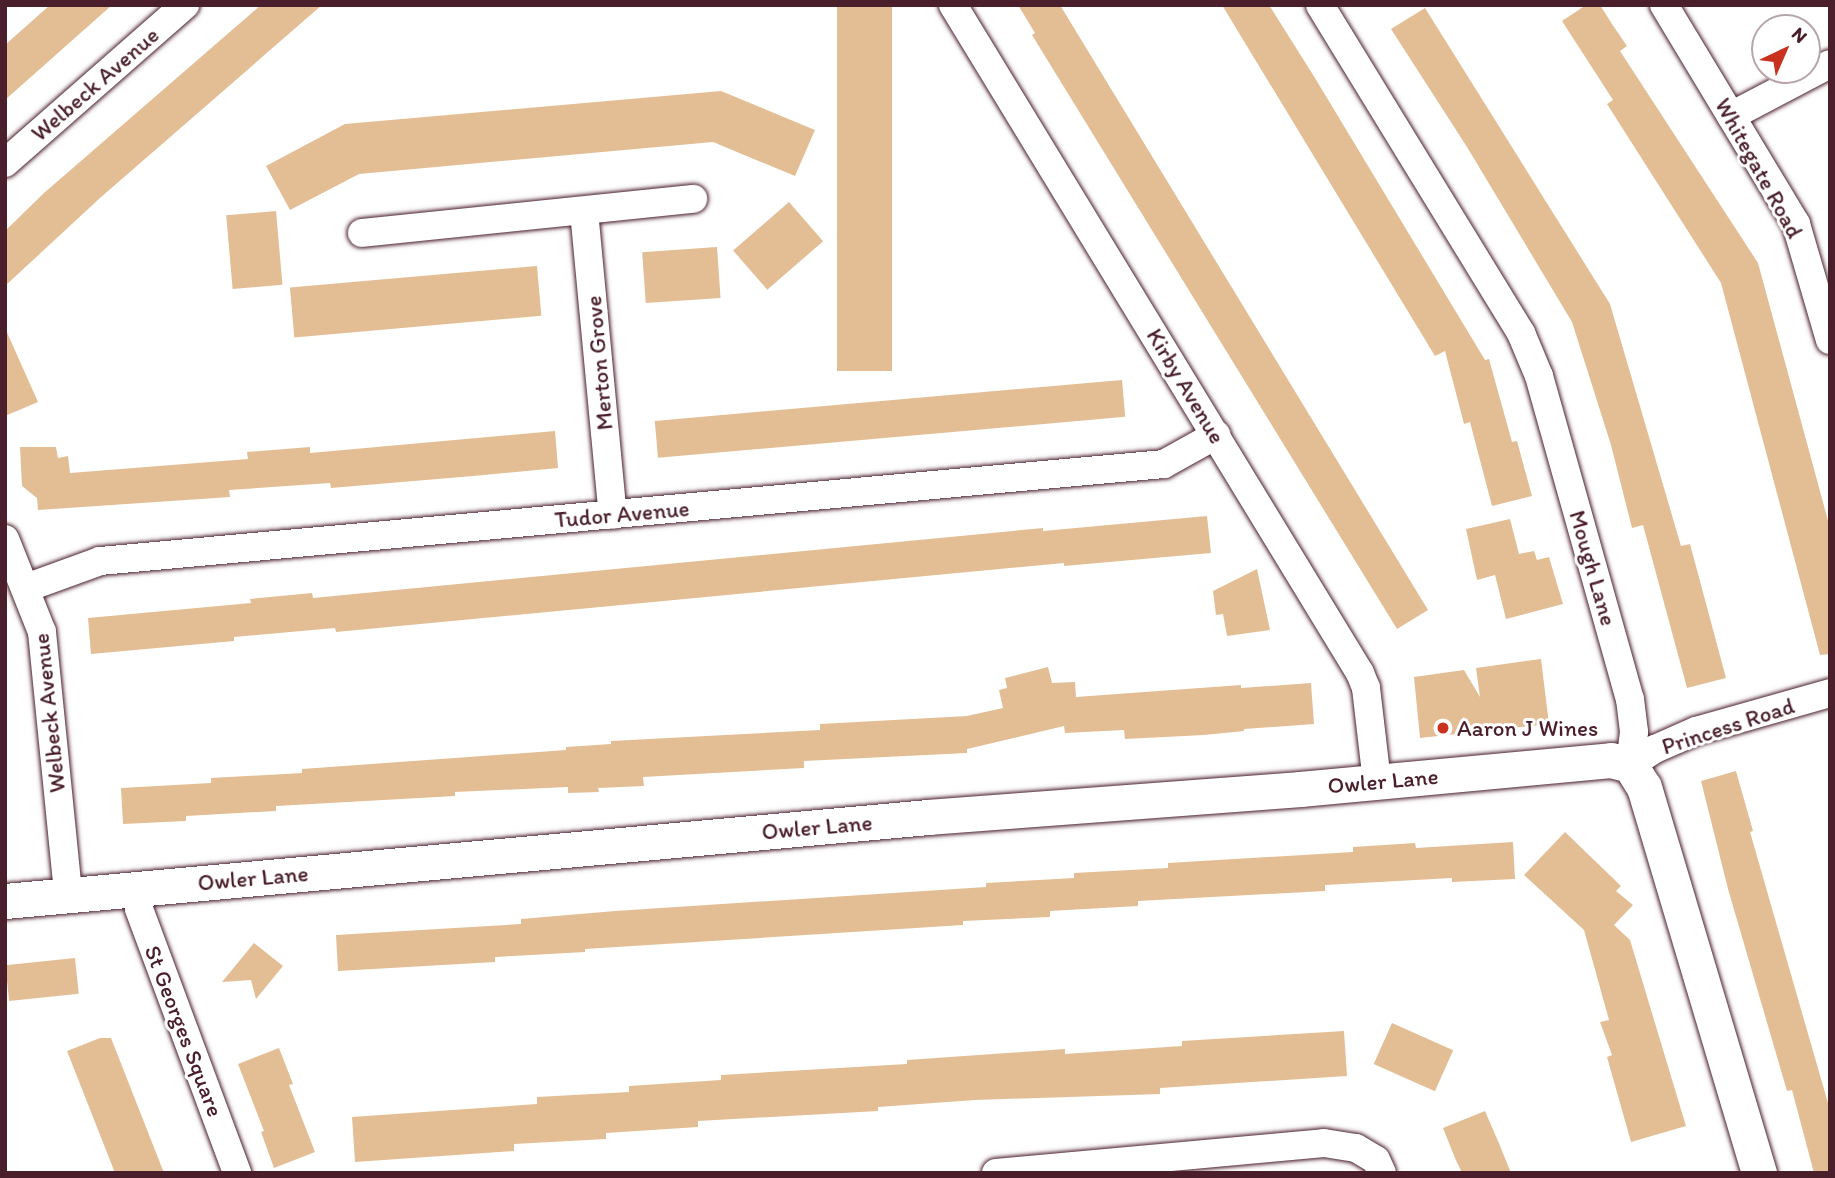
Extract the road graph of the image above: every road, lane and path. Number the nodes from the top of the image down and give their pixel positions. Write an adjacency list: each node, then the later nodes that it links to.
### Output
1 (185, 5): 7 (street, Welbeck Avenue)
2 (953, 5): 12 (street, Kirby Avenue)
3 (1320, 5): 17 (street, Mough Lane)
4 (1664, 5): 6 (street, Whitegate Road)
5 (1830, 64): 6 (street)
6 (1731, 116): 11 (street, Whitegate Road)
7 (5, 163)
8 (693, 199): 9 (street)
9 (584, 211): 10 (street); 13 (street, Merton Grove)
10 (362, 233)
11 (1830, 340)
12 (1216, 435): 13 (street, Tudor Avenue); 18 (street, Kirby Avenue)
13 (613, 515): 15 (street, Tudor Avenue)
14 (5, 539): 15 (street, Welbeck Avenue)
15 (26, 587): 20 (street, Welbeck Avenue)
16 (1830, 693): 17 (street, Princess Road)
17 (1630, 765): 18 (street, Owler Lane); 25 (street)
18 (1377, 782): 19 (street, Owler Lane)
19 (137, 889): 20 (street, Owler Lane); 22 (street, St Georges Square)
20 (68, 894): 21 (street, Owler Lane)
21 (5, 901)
22 (237, 1173)
23 (996, 1173): 24 (street)
24 (1382, 1173)
25 (1759, 1173)

